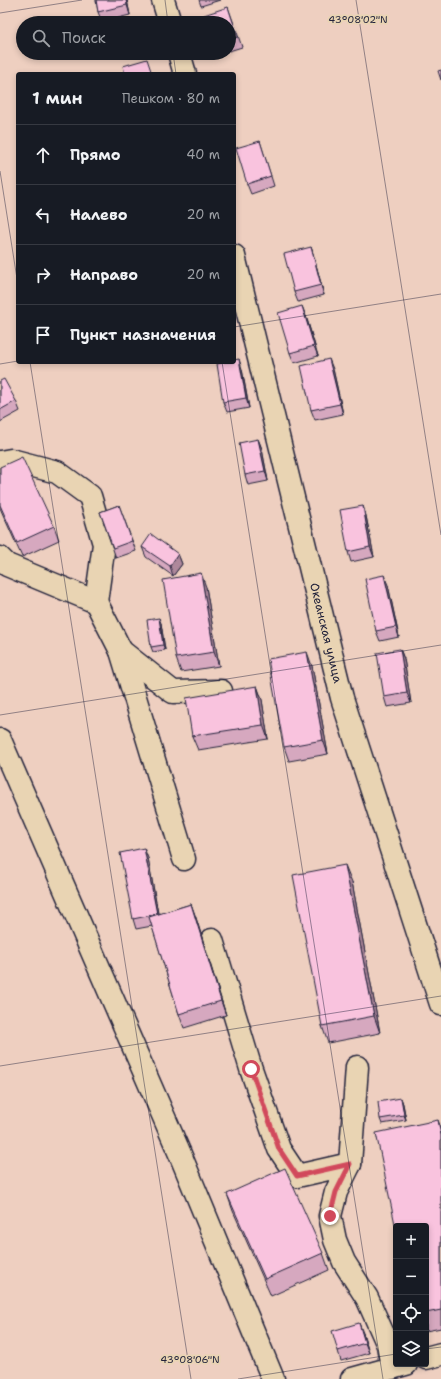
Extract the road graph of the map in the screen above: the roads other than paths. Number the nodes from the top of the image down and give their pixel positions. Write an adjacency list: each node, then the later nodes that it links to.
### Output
1 (163, 0): 2 (street)
2 (168, 16)
3 (180, 60): 4 (street)
4 (184, 72)
5 (236, 264): 14 (street, Океанская улица)
6 (0, 462): 8 (street)
7 (0, 558): 8 (street)
8 (96, 602): 9 (street)
9 (121, 651): 10 (street); 12 (street)
10 (221, 691)
11 (0, 740): 21 (street)
12 (184, 859)
13 (212, 940): 16 (street)
14 (441, 1004)
15 (357, 1067): 16 (street)
16 (350, 1164): 18 (street)
17 (441, 1354): 19 (street)
18 (393, 1355)
19 (429, 1357)
20 (395, 1367): 22 (street)
21 (273, 1379)
22 (352, 1379)

